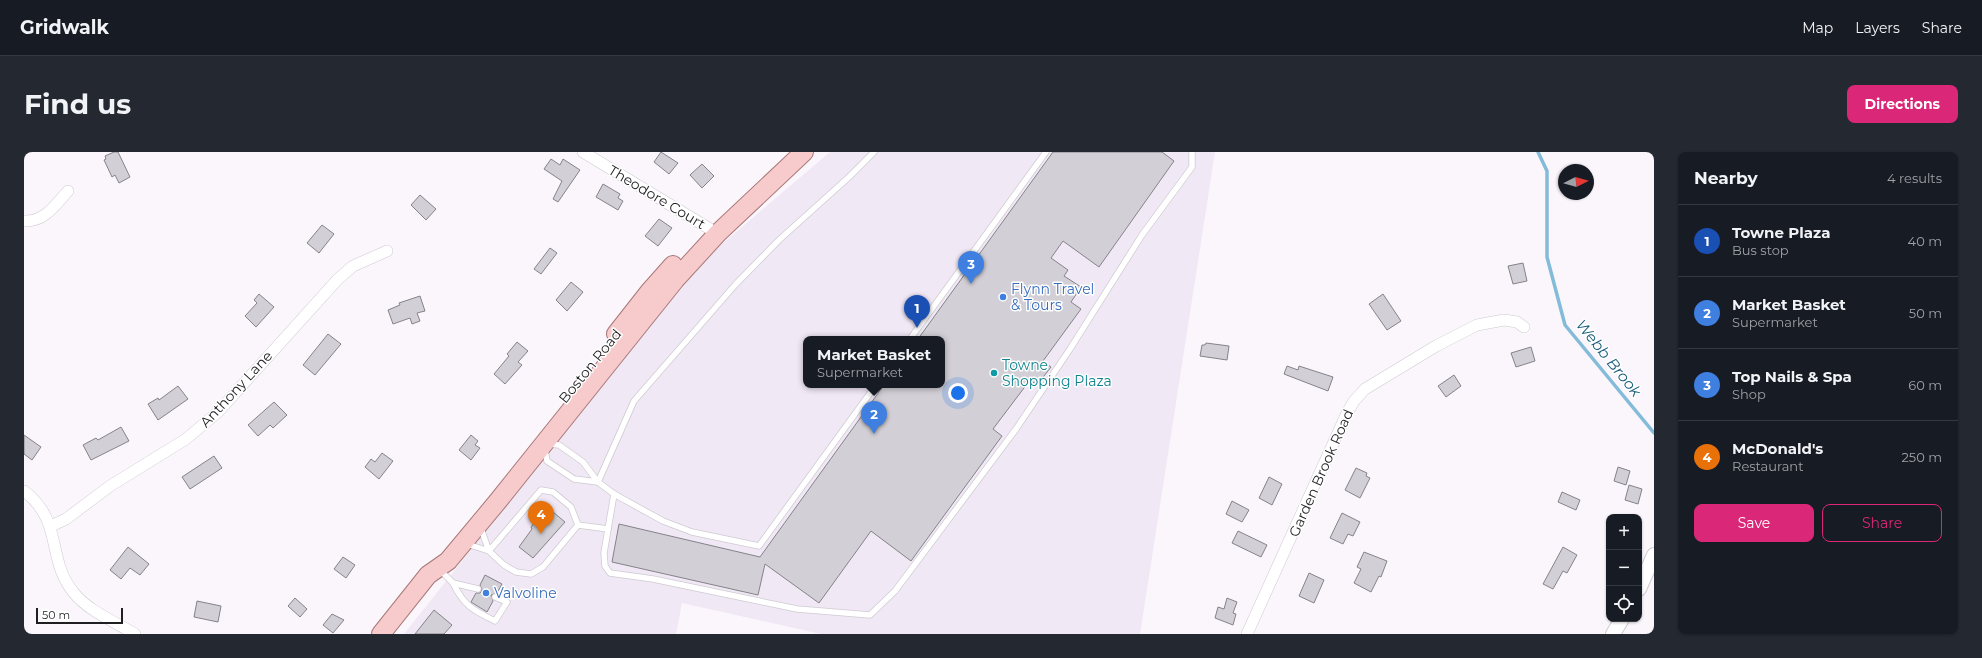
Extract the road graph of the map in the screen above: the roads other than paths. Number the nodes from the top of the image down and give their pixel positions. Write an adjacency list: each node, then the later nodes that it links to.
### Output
1 (583, 152): 9 (street, Theodore Court)
2 (804, 152): 6 (main road, Boston Road)
3 (874, 152): 15 (lane)
4 (1046, 152): 12 (lane)
5 (1192, 152): 21 (lane)
6 (774, 179): 9 (main road, Boston Road); 14 (main road, Boston Road)
7 (68, 190): 8 (street)
8 (24, 221)
9 (710, 229): 25 (main road, Boston Road)
10 (387, 251): 20 (street, Anthony Lane)
11 (1524, 327): 33 (street, Garden Brook Road)
12 (912, 336)
13 (874, 388): 17 (lane)
14 (541, 441): 15 (lane); 15 (lane); 18 (main road, Boston Road)
15 (598, 482): 17 (lane)
16 (24, 491): 20 (street)
17 (614, 494): 21 (lane)
18 (479, 523): 22 (main road, Boston Road); 23 (lane)
19 (578, 525): 21 (lane); 23 (lane); 23 (lane)
20 (51, 526): 31 (street)
21 (608, 529)
22 (462, 543): 23 (lane); 25 (main road, Boston Road)
23 (489, 551)
24 (1654, 555): 27 (street)
25 (433, 571): 26 (lane); 32 (main road, Boston Road)
26 (453, 583): 28 (lane); 29 (lane)
27 (1640, 586)
28 (478, 589)
29 (495, 597)
30 (1620, 622): 34 (street)
31 (135, 634)
32 (381, 634)
33 (1247, 634)
34 (1612, 634)

